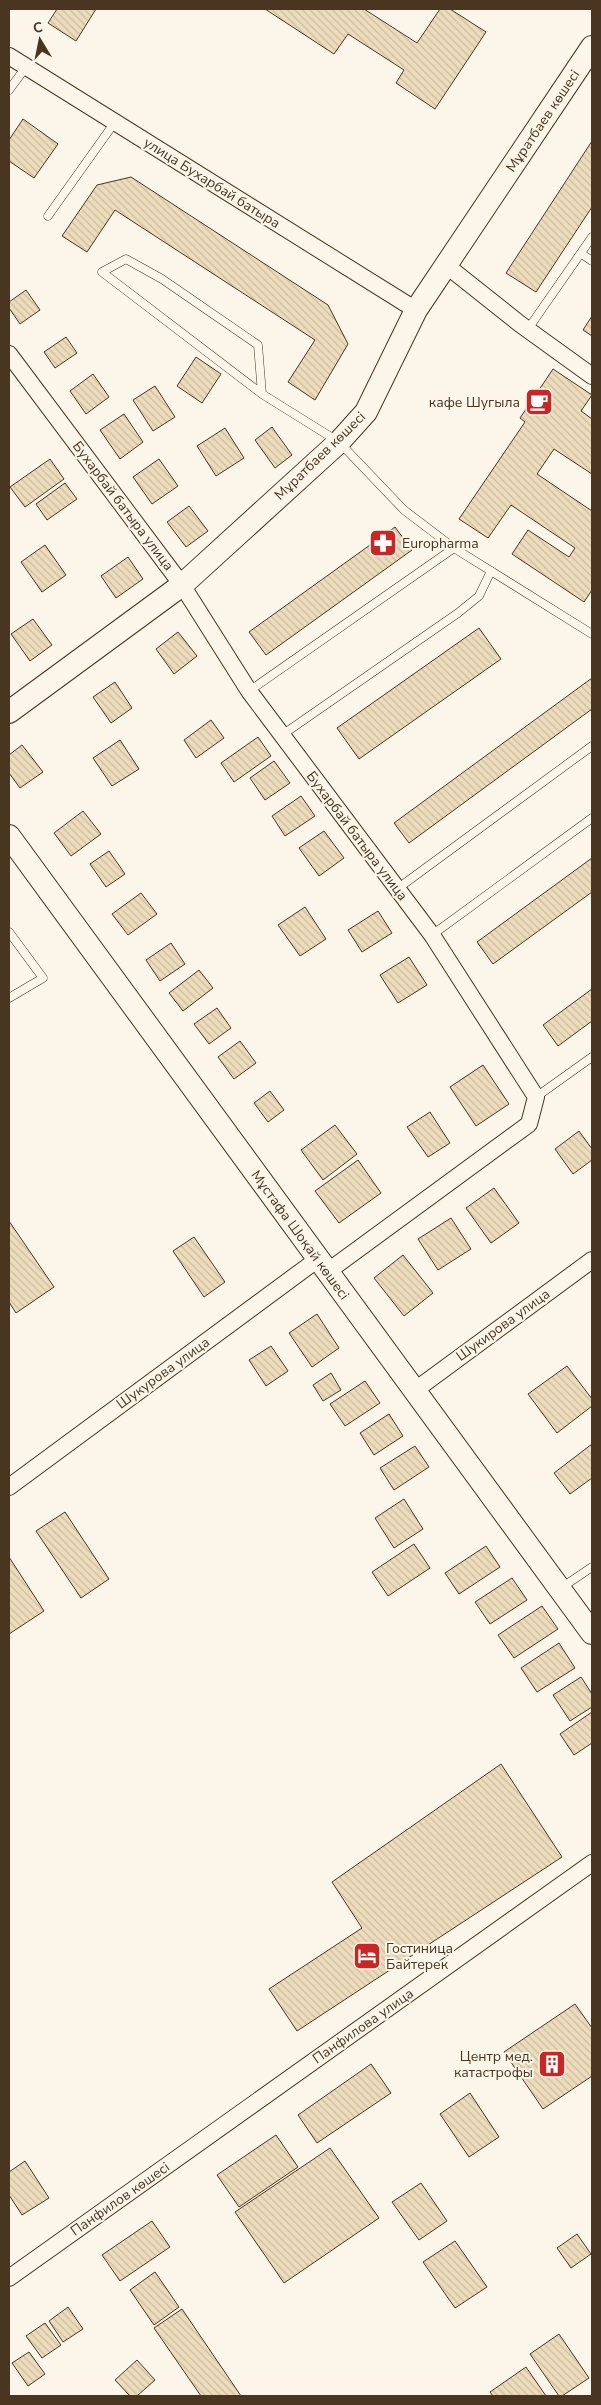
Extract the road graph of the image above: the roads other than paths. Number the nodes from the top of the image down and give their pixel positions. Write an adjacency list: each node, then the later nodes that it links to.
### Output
1 (592, 47): 10 (street, Мұратбаев көшесі)
2 (9, 56): 3 (street, улица Бухарбай батыра)
3 (26, 67): 4 (lane); 5 (street, улица Бухарбай батыра)
4 (9, 90)
5 (115, 122): 6 (lane); 11 (street, улица Бухарбай батыра)
6 (48, 216)
7 (592, 237): 8 (lane)
8 (582, 254): 9 (lane); 12 (lane)
9 (592, 261)
10 (447, 266): 11 (street, Мұратбаев көшесі); 12 (street)
11 (416, 310): 16 (street, Мұратбаев көшесі)
12 (528, 330): 14 (street)
13 (9, 354): 19 (street, Бухарбай батыра улица)
14 (592, 376)
15 (262, 394): 15 (lane); 16 (lane)
16 (339, 442): 17 (lane); 19 (street, Мұратбаев көшесі)
17 (454, 548): 18 (lane); 21 (lane)
18 (491, 571): 20 (lane); 23 (lane)
19 (182, 585): 21 (street, Бухарбай батыра улица); 22 (street, Мұратбаев көшесі)
20 (592, 634)
21 (249, 692): 23 (street, Бухарбай батыра улица)
22 (9, 712)
23 (282, 735): 27 (street, Бухарбай батыра улица)
24 (592, 746): 27 (lane)
25 (592, 818): 29 (lane)
26 (9, 836): 34 (street, Мұстафа Шоқай көшесі)
27 (397, 889): 29 (street, Бухарбай батыра улица)
28 (9, 932): 30 (lane)
29 (432, 935): 32 (street, Бухарбай батыра улица)
30 (9, 998)
31 (592, 1057): 32 (lane)
32 (536, 1097): 34 (street)
33 (592, 1260): 35 (street, Шукирова улица)
34 (323, 1265): 35 (street, Мұстафа Шоқай көшесі); 36 (street, Шукурова улица)
35 (414, 1391): 38 (street, Мұстафа Шоқай көшесі)
36 (9, 1487)
37 (592, 1567): 38 (lane)
38 (560, 1589): 39 (street, Мұстафа Шоқай көшесі)
39 (592, 1633)
40 (592, 1863): 41 (street, Панфилова улица)
41 (231, 2120): 42 (street, Панфилов көшесі)
42 (9, 2278)

